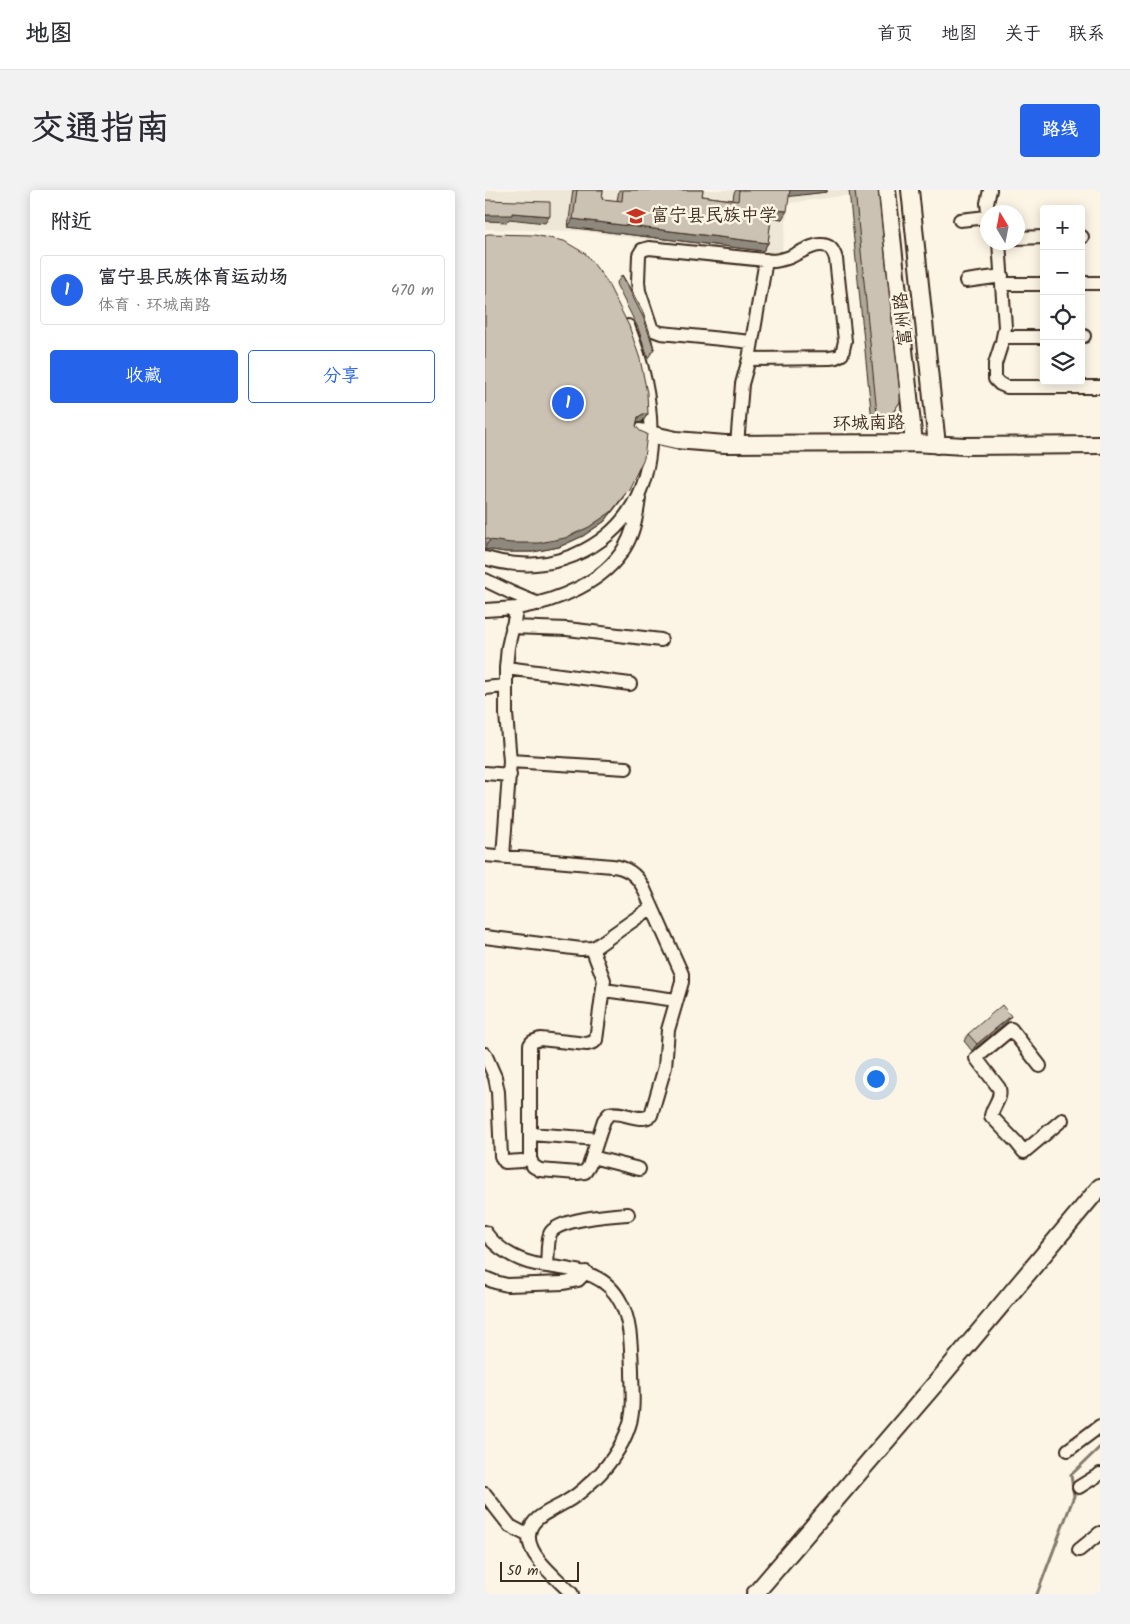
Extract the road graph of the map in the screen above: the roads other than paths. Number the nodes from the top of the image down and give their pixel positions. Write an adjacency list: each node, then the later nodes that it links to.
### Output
1 (887, 190): 23 (main road, 富州路)
2 (910, 190): 24 (main road, 富州路)
3 (990, 190): 4 (street)
4 (987, 205)
5 (980, 217): 6 (street)
6 (960, 220)
7 (1025, 238): 8 (street)
8 (1040, 238)
9 (1000, 250): 11 (street)
10 (766, 260): 19 (street); 19 (street); 20 (street)
11 (1002, 280): 12 (street); 15 (street); 18 (street)
12 (966, 281)
13 (1085, 283): 14 (street)
14 (1100, 283)
15 (1040, 284)
16 (623, 315): 22 (street)
17 (1040, 336): 18 (street)
18 (1004, 337): 21 (street)
19 (752, 342): 20 (street)
20 (749, 359): 25 (street)
21 (1100, 387)
22 (645, 434): 25 (main road, 环城南路); 27 (street)
23 (914, 443): 24 (main road, 环城南路); 25 (main road, 环城南路)
24 (937, 444): 26 (main road, 环城南路)
25 (737, 445)
26 (1100, 445)
27 (641, 488): 28 (street); 30 (street)
28 (485, 558)
29 (485, 580): 30 (street)
30 (539, 604): 31 (street)
31 (517, 608): 32 (street); 33 (street)
32 (485, 610)
33 (512, 627): 34 (street); 35 (street)
34 (661, 640)
35 (506, 668): 36 (street); 37 (street)
36 (630, 684)
37 (505, 686): 38 (street); 39 (street)
38 (485, 688)
39 (510, 761): 40 (street); 42 (street)
40 (626, 768)
41 (485, 773): 42 (street)
42 (510, 775): 44 (street)
43 (485, 855): 44 (street)
44 (503, 856): 45 (street)
45 (652, 907): 47 (street); 49 (street)
46 (485, 937): 47 (street)
47 (592, 948): 48 (street)
48 (604, 990): 49 (street); 53 (street)
49 (677, 1000): 54 (street)
50 (485, 1054): 56 (street)
51 (1040, 1066): 52 (street)
52 (1062, 1120)
53 (530, 1134): 54 (street); 55 (street)
54 (598, 1139): 55 (street)
55 (592, 1157): 57 (street)
56 (522, 1162)
57 (639, 1168)
58 (1100, 1187): 73 (main road)
59 (628, 1214): 61 (street)
60 (485, 1232): 61 (street)
61 (547, 1266): 62 (street)
62 (586, 1272): 63 (street); 70 (street)
63 (485, 1278)
64 (1100, 1426): 65 (street)
65 (1068, 1450)
66 (1100, 1474): 67 (street)
67 (1079, 1487)
68 (485, 1494): 70 (street)
69 (1100, 1533): 71 (street)
70 (529, 1536): 72 (street)
71 (1079, 1550)
72 (572, 1594)
73 (755, 1594)

